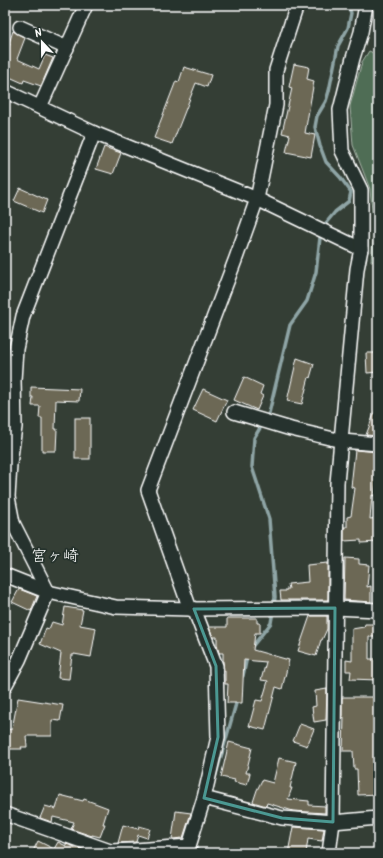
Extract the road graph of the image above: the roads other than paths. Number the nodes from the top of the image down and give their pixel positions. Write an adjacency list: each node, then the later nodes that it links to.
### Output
1 (86, 5): 5 (street)
2 (297, 5): 9 (street)
3 (366, 5): 10 (street)
4 (20, 26): 5 (street)
5 (67, 48): 7 (street)
6 (5, 91): 7 (street)
7 (40, 107): 8 (street)
8 (94, 133): 9 (street); 11 (street)
9 (256, 198): 10 (street); 18 (street)
10 (361, 249): 13 (street)
11 (10, 392): 16 (street)
12 (234, 412): 13 (street)
13 (342, 441): 14 (street); 17 (street)
14 (378, 444)
15 (5, 575): 16 (street)
16 (48, 592): 18 (street); 20 (street)
17 (335, 608): 18 (street); 19 (street); 24 (street)
18 (192, 609): 21 (street)
19 (378, 610)
20 (5, 686)
21 (204, 798): 22 (street); 24 (street)
22 (5, 814)
23 (378, 818): 24 (street)
24 (333, 822): 25 (street)
25 (329, 853)

